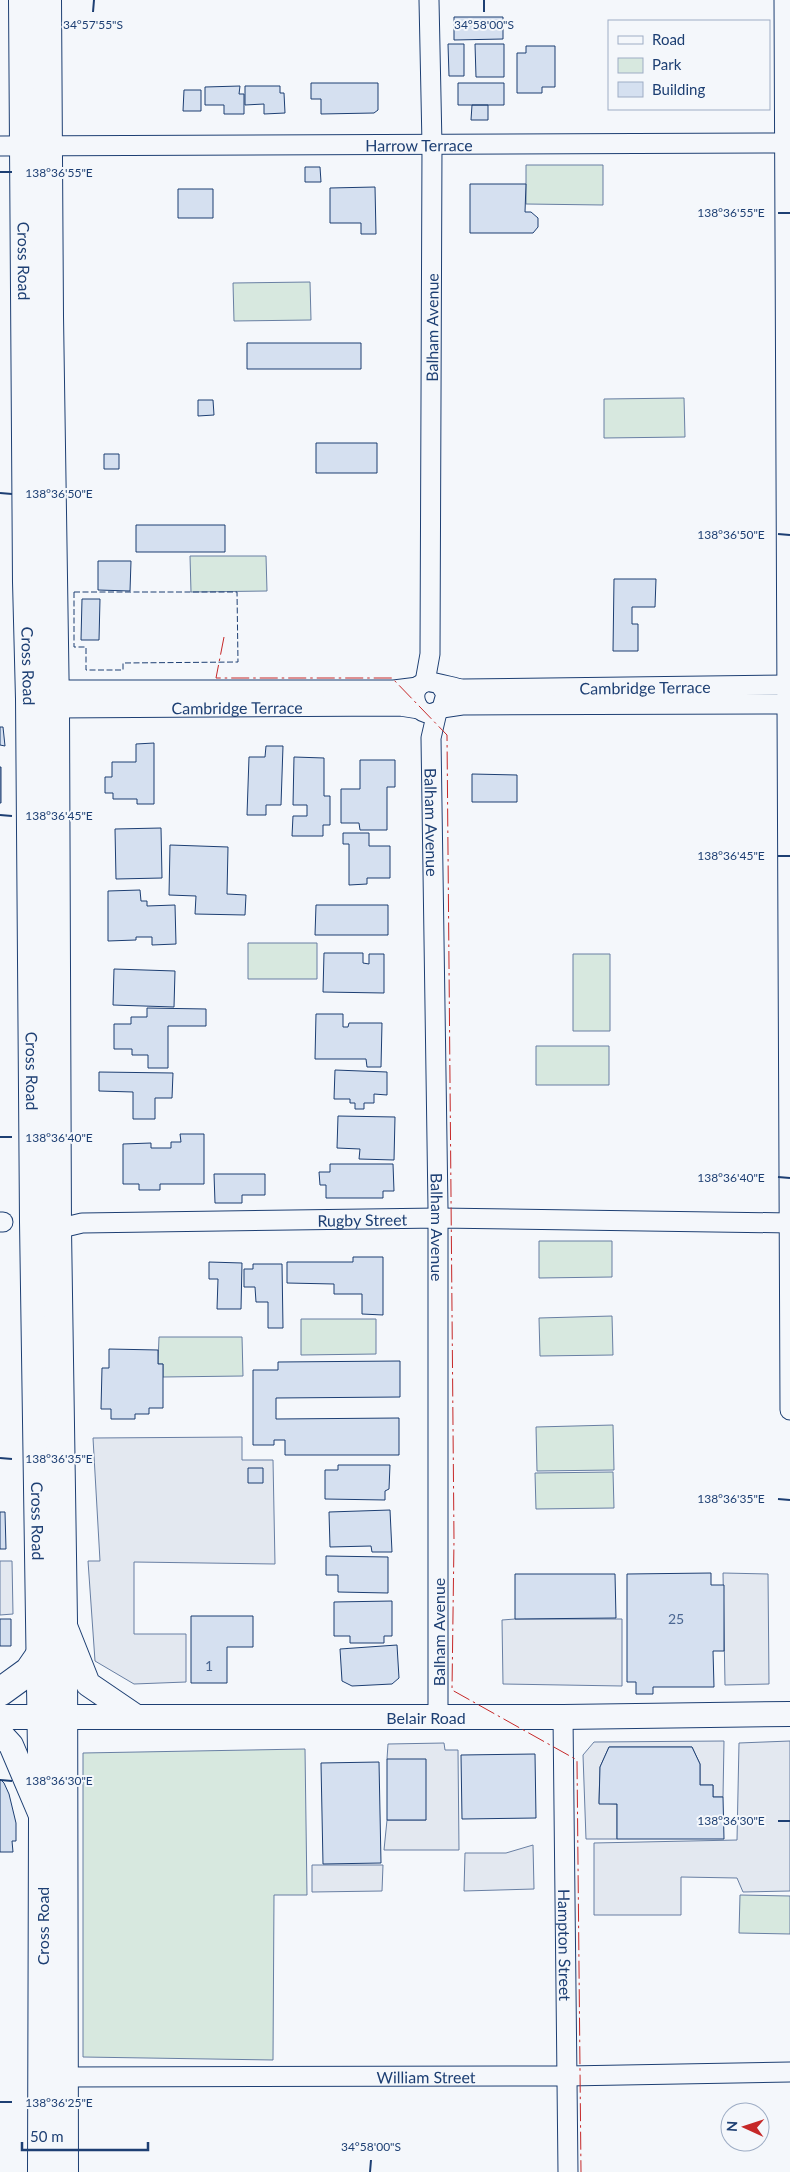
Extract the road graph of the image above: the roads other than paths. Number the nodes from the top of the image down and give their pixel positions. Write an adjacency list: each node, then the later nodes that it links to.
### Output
1 (23, 0): 6 (highway, Cross Road)
2 (47, 0): 6 (highway, Cross Road)
3 (429, 0): 7 (street, Balham Avenue)
4 (784, 0): 5 (street)
5 (788, 143): 7 (street, Harrow Terrace); 9 (street)
6 (24, 146): 7 (street, Harrow Terrace); 13 (highway, Cross Road)
7 (432, 146): 8 (street, Balham Avenue)
8 (430, 684): 11 (street, Cambridge Terrace); 12 (street, Cambridge Terrace); 15 (street); 15 (street)
9 (790, 685): 10 (street, Cambridge Terrace); 14 (street)
10 (666, 695): 11 (street, Cambridge Terrace); 14 (street, Cambridge Terrace)
11 (557, 696): 15 (street, Cambridge Terrace)
12 (362, 698): 13 (street, Cambridge Terrace); 15 (street, Cambridge Terrace)
13 (46, 699): 18 (highway, Cross Road); 21 (highway, Cross Road)
14 (790, 704): 17 (street)
15 (431, 710): 16 (street, Balham Avenue)
16 (438, 1218): 17 (street, Rugby Street); 18 (street, Rugby Street); 26 (street, Balham Avenue)
17 (789, 1223): 19 (street)
18 (57, 1229): 20 (highway, Cross Road)
19 (790, 1410)
20 (63, 1621): 24 (highway, Cross Road); 25 (main road)
21 (40, 1655): 22 (highway); 24 (highway, Cross Road)
22 (0, 1692)
23 (790, 1714): 28 (main road, Belair Road)
24 (52, 1716): 25 (main road, Belair Road); 27 (main road, Belair Road); 30 (highway, Cross Road); 33 (highway, Cross Road)
25 (135, 1716): 26 (main road, Belair Road)
26 (438, 1716): 28 (main road, Belair Road)
27 (0, 1717)
28 (563, 1717): 32 (street, Hampton Street)
29 (0, 1733): 30 (main road)
30 (43, 1819): 34 (highway, Cross Road)
31 (790, 2072): 32 (street, William Street)
32 (567, 2076): 33 (street, William Street); 36 (street, Hampton Street)
33 (64, 2077): 35 (highway, Cross Road)
34 (42, 2172)
35 (64, 2172)
36 (568, 2172)

